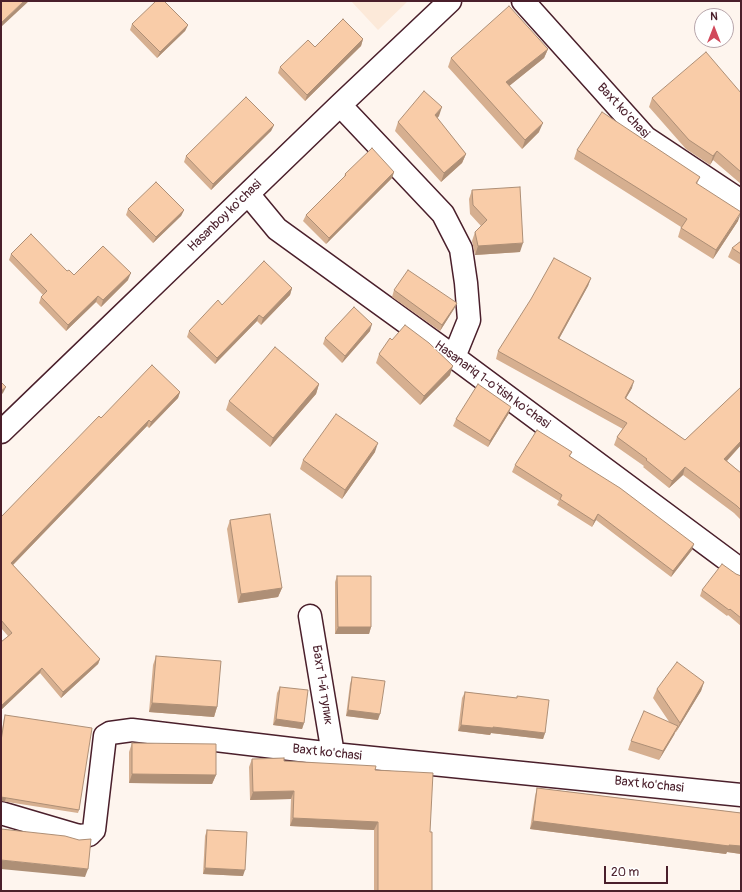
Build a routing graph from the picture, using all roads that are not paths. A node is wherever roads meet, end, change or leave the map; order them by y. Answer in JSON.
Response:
{"nodes":[{"id":1,"x":450,"y":1,"type":"edge"},
{"id":2,"x":523,"y":1,"type":"edge"},
{"id":3,"x":340,"y":105,"type":"junction"},
{"id":4,"x":248,"y":194,"type":"junction"},
{"id":5,"x":741,"y":201,"type":"edge"},
{"id":6,"x":454,"y":357,"type":"junction"},
{"id":7,"x":1,"y":432,"type":"edge"},
{"id":8,"x":741,"y":570,"type":"edge"},
{"id":9,"x":310,"y":616,"type":"dead end"},
{"id":10,"x":333,"y":754,"type":"junction"},
{"id":11,"x":741,"y":794,"type":"edge"},
{"id":12,"x":1,"y":813,"type":"edge"}],
"edges":[{"from":1,"to":3,"type":"street","name":"Hasanboy ko'chasi"},
{"from":2,"to":5,"type":"street","name":"Baxt ko'chasi"},
{"from":3,"to":4,"type":"street","name":"Hasanboy ko'chasi"},
{"from":3,"to":6,"type":"street"},
{"from":4,"to":6,"type":"street","name":"Hasanariq 1-o'tish ko'chasi"},
{"from":4,"to":7,"type":"street","name":"Hasanboy ko'chasi"},
{"from":6,"to":8,"type":"street","name":"Hasanariq 1-o'tish ko'chasi"},
{"from":9,"to":10,"type":"street","name":"Бахт 1-й тупик"},
{"from":10,"to":11,"type":"street","name":"Baxt ko'chasi"},
{"from":10,"to":12,"type":"street","name":"Baxt ko'chasi"}]}
